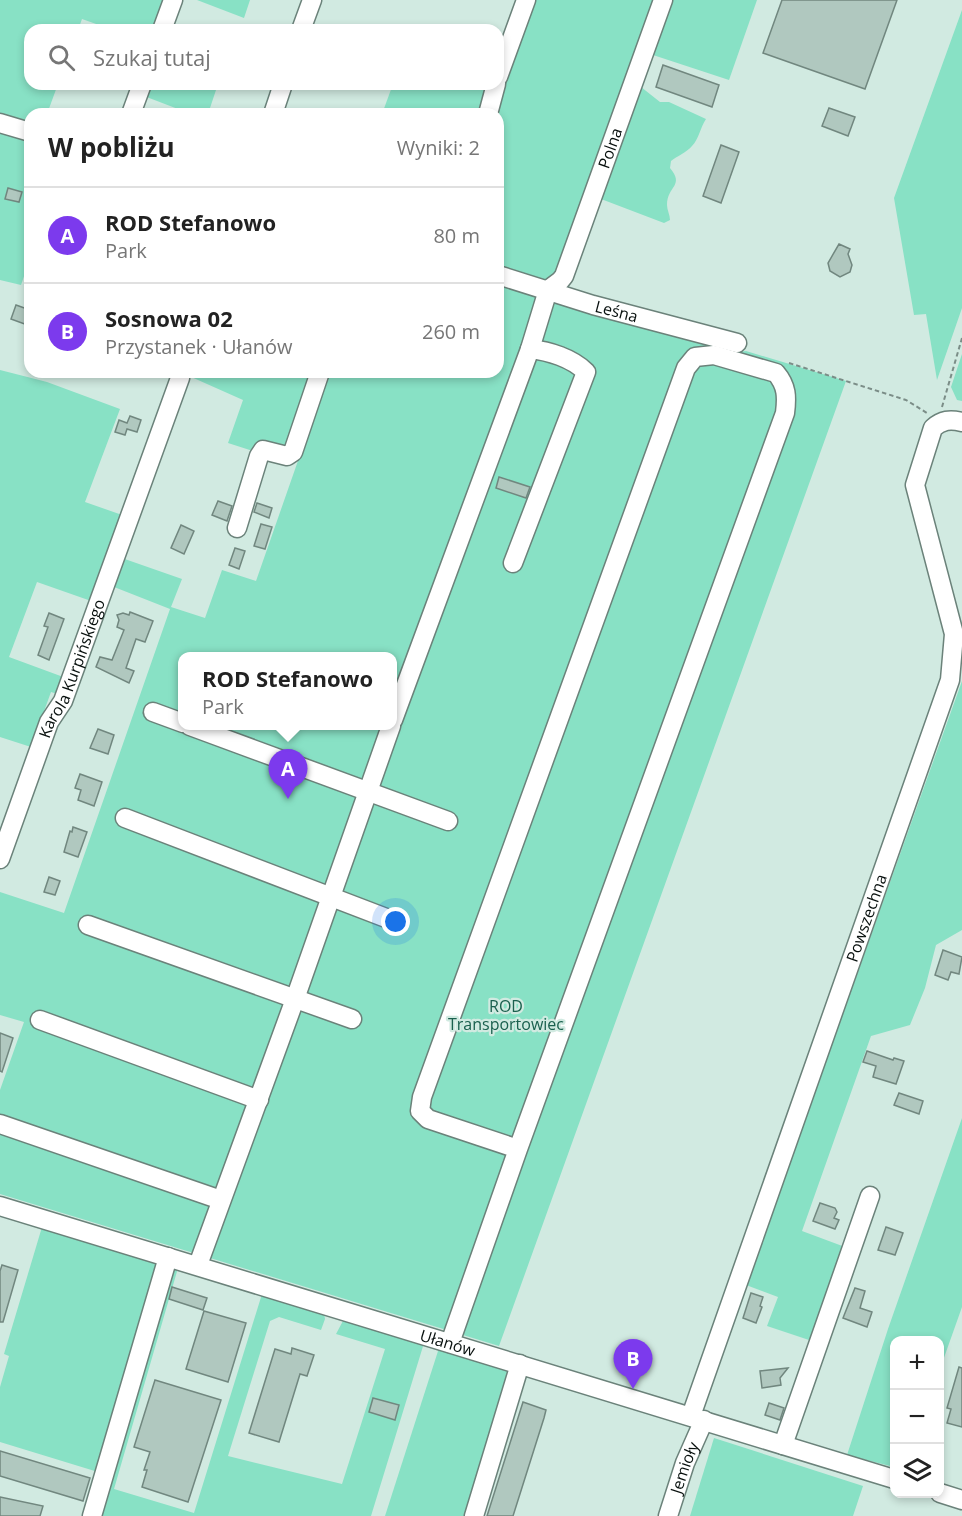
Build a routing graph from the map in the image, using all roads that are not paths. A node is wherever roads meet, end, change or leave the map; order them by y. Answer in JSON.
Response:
{"nodes":[{"id":1,"x":173,"y":0,"type":"edge"},
{"id":2,"x":312,"y":0,"type":"edge"},
{"id":3,"x":526,"y":0,"type":"edge"},
{"id":4,"x":663,"y":0,"type":"edge"},
{"id":5,"x":164,"y":24,"type":"edge"},
{"id":6,"x":303,"y":24,"type":"edge"},
{"id":7,"x":504,"y":60,"type":"edge"},
{"id":8,"x":140,"y":90,"type":"edge"},
{"id":9,"x":281,"y":90,"type":"edge"},
{"id":10,"x":494,"y":90,"type":"edge"},
{"id":11,"x":133,"y":108,"type":"edge"},
{"id":12,"x":275,"y":108,"type":"edge"},
{"id":13,"x":490,"y":108,"type":"edge"},
{"id":14,"x":0,"y":123,"type":"edge"},
{"id":15,"x":24,"y":130,"type":"edge"},
{"id":16,"x":504,"y":277,"type":"edge"},
{"id":17,"x":548,"y":290,"type":"junction"},
{"id":18,"x":737,"y":343,"type":"dead end"},
{"id":19,"x":530,"y":349,"type":"junction"},
{"id":20,"x":180,"y":378,"type":"dead end"},
{"id":21,"x":318,"y":378,"type":"edge"},
{"id":22,"x":949,"y":422,"type":"edge"},
{"id":23,"x":237,"y":528,"type":"dead end"},
{"id":24,"x":513,"y":563,"type":"dead end"},
{"id":25,"x":397,"y":709,"type":"edge"},
{"id":26,"x":153,"y":712,"type":"dead end"},
{"id":27,"x":178,"y":721,"type":"edge"},
{"id":28,"x":201,"y":730,"type":"edge"},
{"id":29,"x":390,"y":730,"type":"edge"},
{"id":30,"x":367,"y":791,"type":"junction"},
{"id":31,"x":125,"y":818,"type":"dead end"},
{"id":32,"x":448,"y":821,"type":"dead end"},
{"id":33,"x":0,"y":859,"type":"edge"},
{"id":34,"x":331,"y":897,"type":"junction"},
{"id":35,"x":394,"y":921,"type":"dead end"},
{"id":36,"x":88,"y":925,"type":"dead end"},
{"id":37,"x":295,"y":999,"type":"junction"},
{"id":38,"x":352,"y":1019,"type":"dead end"},
{"id":39,"x":40,"y":1020,"type":"dead end"},
{"id":40,"x":259,"y":1100,"type":"junction"},
{"id":41,"x":0,"y":1124,"type":"edge"},
{"id":42,"x":518,"y":1149,"type":"junction"},
{"id":43,"x":870,"y":1196,"type":"dead end"},
{"id":44,"x":221,"y":1200,"type":"junction"},
{"id":45,"x":0,"y":1206,"type":"edge"},
{"id":46,"x":168,"y":1257,"type":"junction"},
{"id":47,"x":198,"y":1265,"type":"junction"},
{"id":48,"x":450,"y":1343,"type":"junction"},
{"id":49,"x":520,"y":1364,"type":"junction"},
{"id":50,"x":697,"y":1418,"type":"junction"},
{"id":51,"x":783,"y":1445,"type":"junction"},
{"id":52,"x":890,"y":1478,"type":"edge"},
{"id":53,"x":944,"y":1495,"type":"edge"},
{"id":54,"x":962,"y":1500,"type":"edge"},
{"id":55,"x":92,"y":1516,"type":"edge"},
{"id":56,"x":474,"y":1516,"type":"edge"},
{"id":57,"x":668,"y":1516,"type":"edge"}],
"edges":[{"from":1,"to":5,"type":"street"},
{"from":2,"to":6,"type":"street"},
{"from":3,"to":7,"type":"street"},
{"from":4,"to":17,"type":"street","name":"Polna"},
{"from":8,"to":11,"type":"street"},
{"from":9,"to":12,"type":"street"},
{"from":10,"to":13,"type":"street"},
{"from":14,"to":15,"type":"street"},
{"from":16,"to":17,"type":"street","name":"Leśna"},
{"from":17,"to":18,"type":"street","name":"Leśna"},
{"from":17,"to":19,"type":"street"},
{"from":19,"to":24,"type":"street"},
{"from":19,"to":25,"type":"street"},
{"from":20,"to":33,"type":"street","name":"Karola Kurpińskiego"},
{"from":21,"to":23,"type":"street"},
{"from":22,"to":50,"type":"street","name":"Powszechna"},
{"from":26,"to":27,"type":"street"},
{"from":28,"to":30,"type":"street"},
{"from":29,"to":30,"type":"street"},
{"from":30,"to":32,"type":"street"},
{"from":30,"to":34,"type":"street"},
{"from":31,"to":34,"type":"street"},
{"from":34,"to":35,"type":"street"},
{"from":34,"to":37,"type":"street"},
{"from":36,"to":37,"type":"street"},
{"from":37,"to":38,"type":"street"},
{"from":37,"to":40,"type":"street"},
{"from":39,"to":40,"type":"street"},
{"from":40,"to":44,"type":"street"},
{"from":41,"to":44,"type":"street"},
{"from":42,"to":42,"type":"street"},
{"from":42,"to":48,"type":"street"},
{"from":43,"to":51,"type":"street"},
{"from":44,"to":47,"type":"street"},
{"from":45,"to":46,"type":"street","name":"Ułanów"},
{"from":46,"to":47,"type":"street","name":"Ułanów"},
{"from":46,"to":55,"type":"street"},
{"from":47,"to":48,"type":"street","name":"Ułanów"},
{"from":48,"to":49,"type":"street","name":"Ułanów"},
{"from":49,"to":50,"type":"street","name":"Ułanów"},
{"from":49,"to":56,"type":"street"},
{"from":50,"to":51,"type":"street","name":"Ułanów"},
{"from":50,"to":57,"type":"street","name":"Jemioły"},
{"from":51,"to":52,"type":"street","name":"Ułanów"},
{"from":53,"to":54,"type":"street"}]}
